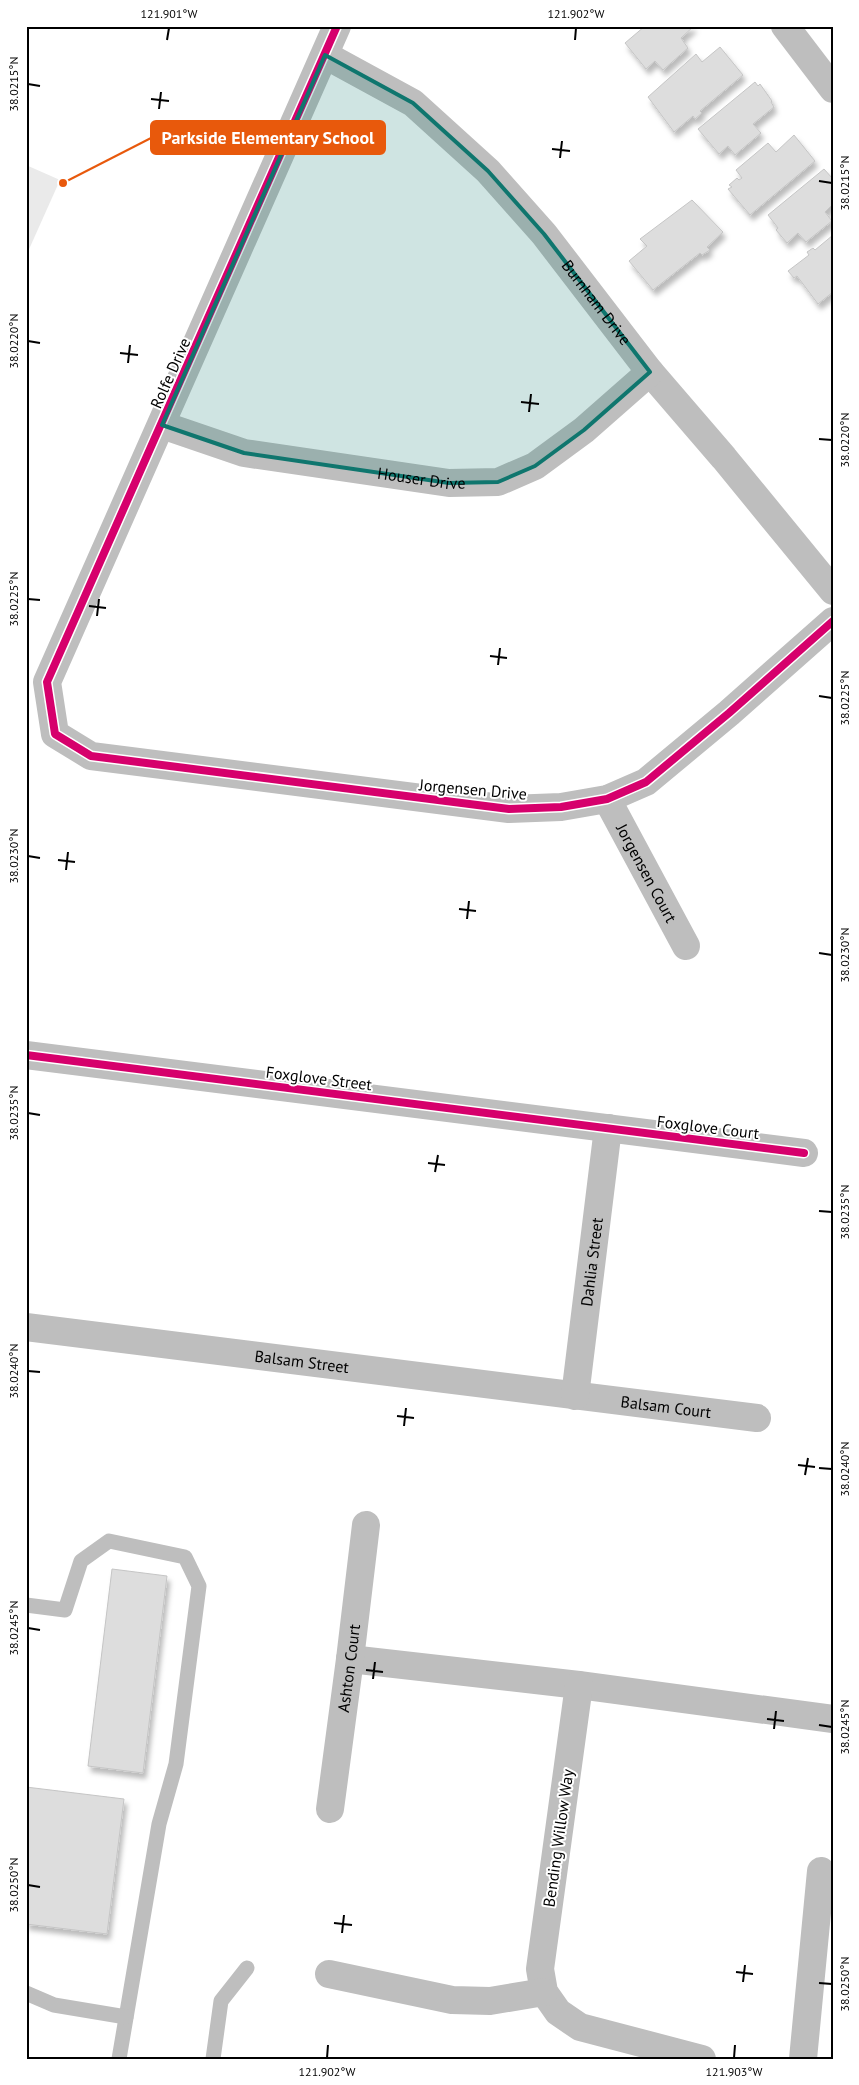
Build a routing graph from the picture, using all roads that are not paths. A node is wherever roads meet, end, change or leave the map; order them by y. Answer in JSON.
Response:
{"nodes":[{"id":1,"x":337,"y":26,"type":"edge"},
{"id":2,"x":785,"y":26,"type":"edge"},
{"id":3,"x":325,"y":55,"type":"junction"},
{"id":4,"x":833,"y":89,"type":"edge"},
{"id":5,"x":650,"y":372,"type":"junction"},
{"id":6,"x":162,"y":425,"type":"junction"},
{"id":7,"x":833,"y":591,"type":"edge"},
{"id":8,"x":833,"y":621,"type":"edge"},
{"id":9,"x":55,"y":734,"type":"joint"},
{"id":10,"x":607,"y":799,"type":"junction"},
{"id":11,"x":686,"y":946,"type":"dead end"},
{"id":12,"x":26,"y":1056,"type":"edge"},
{"id":13,"x":608,"y":1128,"type":"junction"},
{"id":14,"x":804,"y":1153,"type":"dead end"},
{"id":15,"x":26,"y":1326,"type":"edge"},
{"id":16,"x":575,"y":1396,"type":"junction"},
{"id":17,"x":757,"y":1418,"type":"dead end"},
{"id":18,"x":366,"y":1525,"type":"dead end"},
{"id":19,"x":26,"y":1605,"type":"edge"},
{"id":20,"x":350,"y":1659,"type":"junction"},
{"id":21,"x":579,"y":1684,"type":"junction"},
{"id":22,"x":833,"y":1718,"type":"edge"},
{"id":23,"x":330,"y":1809,"type":"dead end"},
{"id":24,"x":821,"y":1871,"type":"dead end"},
{"id":25,"x":247,"y":1968,"type":"dead end"},
{"id":26,"x":329,"y":1974,"type":"dead end"},
{"id":27,"x":544,"y":1992,"type":"junction"},
{"id":28,"x":26,"y":1993,"type":"edge"},
{"id":29,"x":126,"y":2017,"type":"junction"},
{"id":30,"x":119,"y":2059,"type":"edge"},
{"id":31,"x":212,"y":2059,"type":"edge"},
{"id":32,"x":702,"y":2059,"type":"edge"},
{"id":33,"x":803,"y":2059,"type":"edge"}],
"edges":[{"from":1,"to":3,"type":"street","name":"Rolfe Drive"},
{"from":2,"to":4,"type":"street"},
{"from":3,"to":5,"type":"street","name":"Burnham Drive"},
{"from":3,"to":6,"type":"street","name":"Rolfe Drive"},
{"from":5,"to":6,"type":"street","name":"Houser Drive"},
{"from":5,"to":7,"type":"street","name":"Burnham Drive"},
{"from":6,"to":9,"type":"street","name":"Rolfe Drive"},
{"from":8,"to":10,"type":"street","name":"Jorgensen Drive"},
{"from":9,"to":10,"type":"street","name":"Jorgensen Drive"},
{"from":10,"to":11,"type":"street","name":"Jorgensen Court"},
{"from":12,"to":13,"type":"street","name":"Foxglove Street"},
{"from":13,"to":14,"type":"street","name":"Foxglove Court"},
{"from":13,"to":16,"type":"street","name":"Dahlia Street"},
{"from":15,"to":16,"type":"street","name":"Balsam Street"},
{"from":16,"to":17,"type":"street","name":"Balsam Court"},
{"from":18,"to":20,"type":"street","name":"Ashton Court"},
{"from":19,"to":29,"type":"lane"},
{"from":20,"to":21,"type":"street"},
{"from":20,"to":23,"type":"street","name":"Ashton Court"},
{"from":21,"to":22,"type":"street"},
{"from":21,"to":27,"type":"street","name":"Bending Willow Way"},
{"from":24,"to":33,"type":"street"},
{"from":25,"to":31,"type":"lane"},
{"from":26,"to":27,"type":"street"},
{"from":27,"to":32,"type":"street","name":"Bending Willow Way"},
{"from":28,"to":29,"type":"lane"},
{"from":29,"to":30,"type":"lane"}]}
